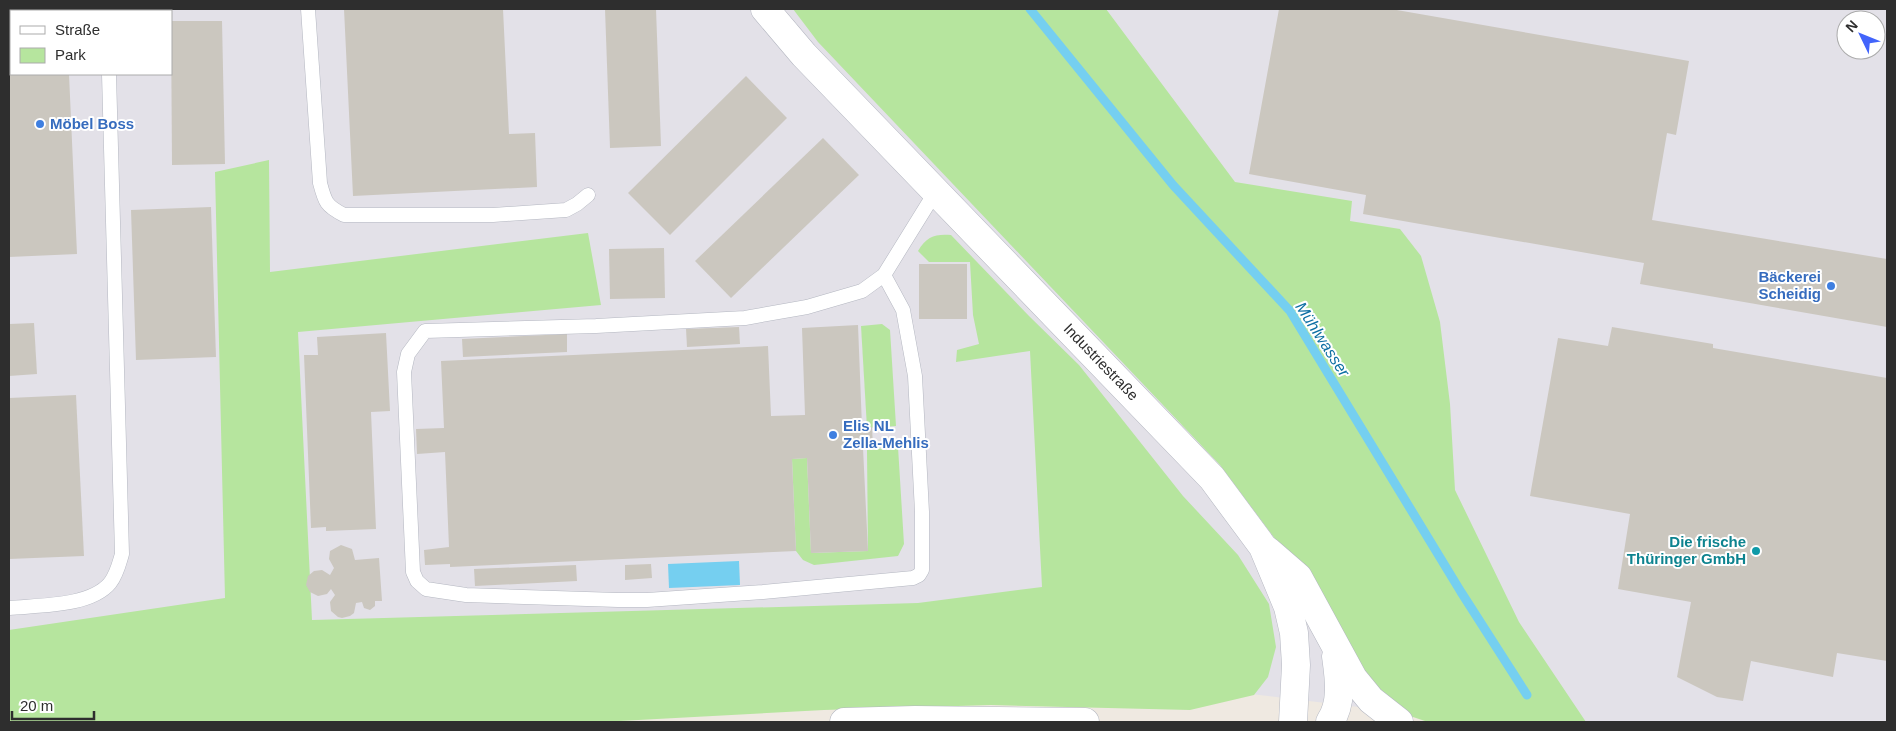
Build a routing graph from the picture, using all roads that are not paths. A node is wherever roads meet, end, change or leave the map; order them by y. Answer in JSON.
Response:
{"nodes":[{"id":1,"x":308,"y":9,"type":"edge"},
{"id":2,"x":752,"y":9,"type":"edge"},
{"id":3,"x":765,"y":9,"type":"edge"},
{"id":4,"x":772,"y":9,"type":"edge"},
{"id":5,"x":804,"y":55,"type":"junction"},
{"id":6,"x":109,"y":75,"type":"edge"},
{"id":7,"x":936,"y":191,"type":"junction"},
{"id":8,"x":588,"y":195,"type":"dead end"},
{"id":9,"x":884,"y":275,"type":"junction"},
{"id":10,"x":1264,"y":546,"type":"junction"},
{"id":11,"x":9,"y":608,"type":"edge"},
{"id":12,"x":1335,"y":648,"type":"junction"},
{"id":13,"x":844,"y":722,"type":"edge"},
{"id":14,"x":1085,"y":722,"type":"edge"},
{"id":15,"x":1293,"y":722,"type":"edge"},
{"id":16,"x":1330,"y":722,"type":"edge"},
{"id":17,"x":1399,"y":722,"type":"edge"}],
"edges":[{"from":1,"to":8,"type":"lane"},
{"from":2,"to":5,"type":"street","name":"Industriestraße"},
{"from":3,"to":5,"type":"street","name":"Industriestraße"},
{"from":4,"to":5,"type":"street","name":"Industriestraße"},
{"from":5,"to":7,"type":"street","name":"Industriestraße"},
{"from":6,"to":11,"type":"lane"},
{"from":7,"to":9,"type":"lane"},
{"from":7,"to":10,"type":"street","name":"Industriestraße"},
{"from":9,"to":9,"type":"lane"},
{"from":10,"to":12,"type":"street"},
{"from":10,"to":15,"type":"street","name":"Industriestraße"},
{"from":12,"to":16,"type":"street"},
{"from":12,"to":17,"type":"street"},
{"from":13,"to":14,"type":"street"}]}
